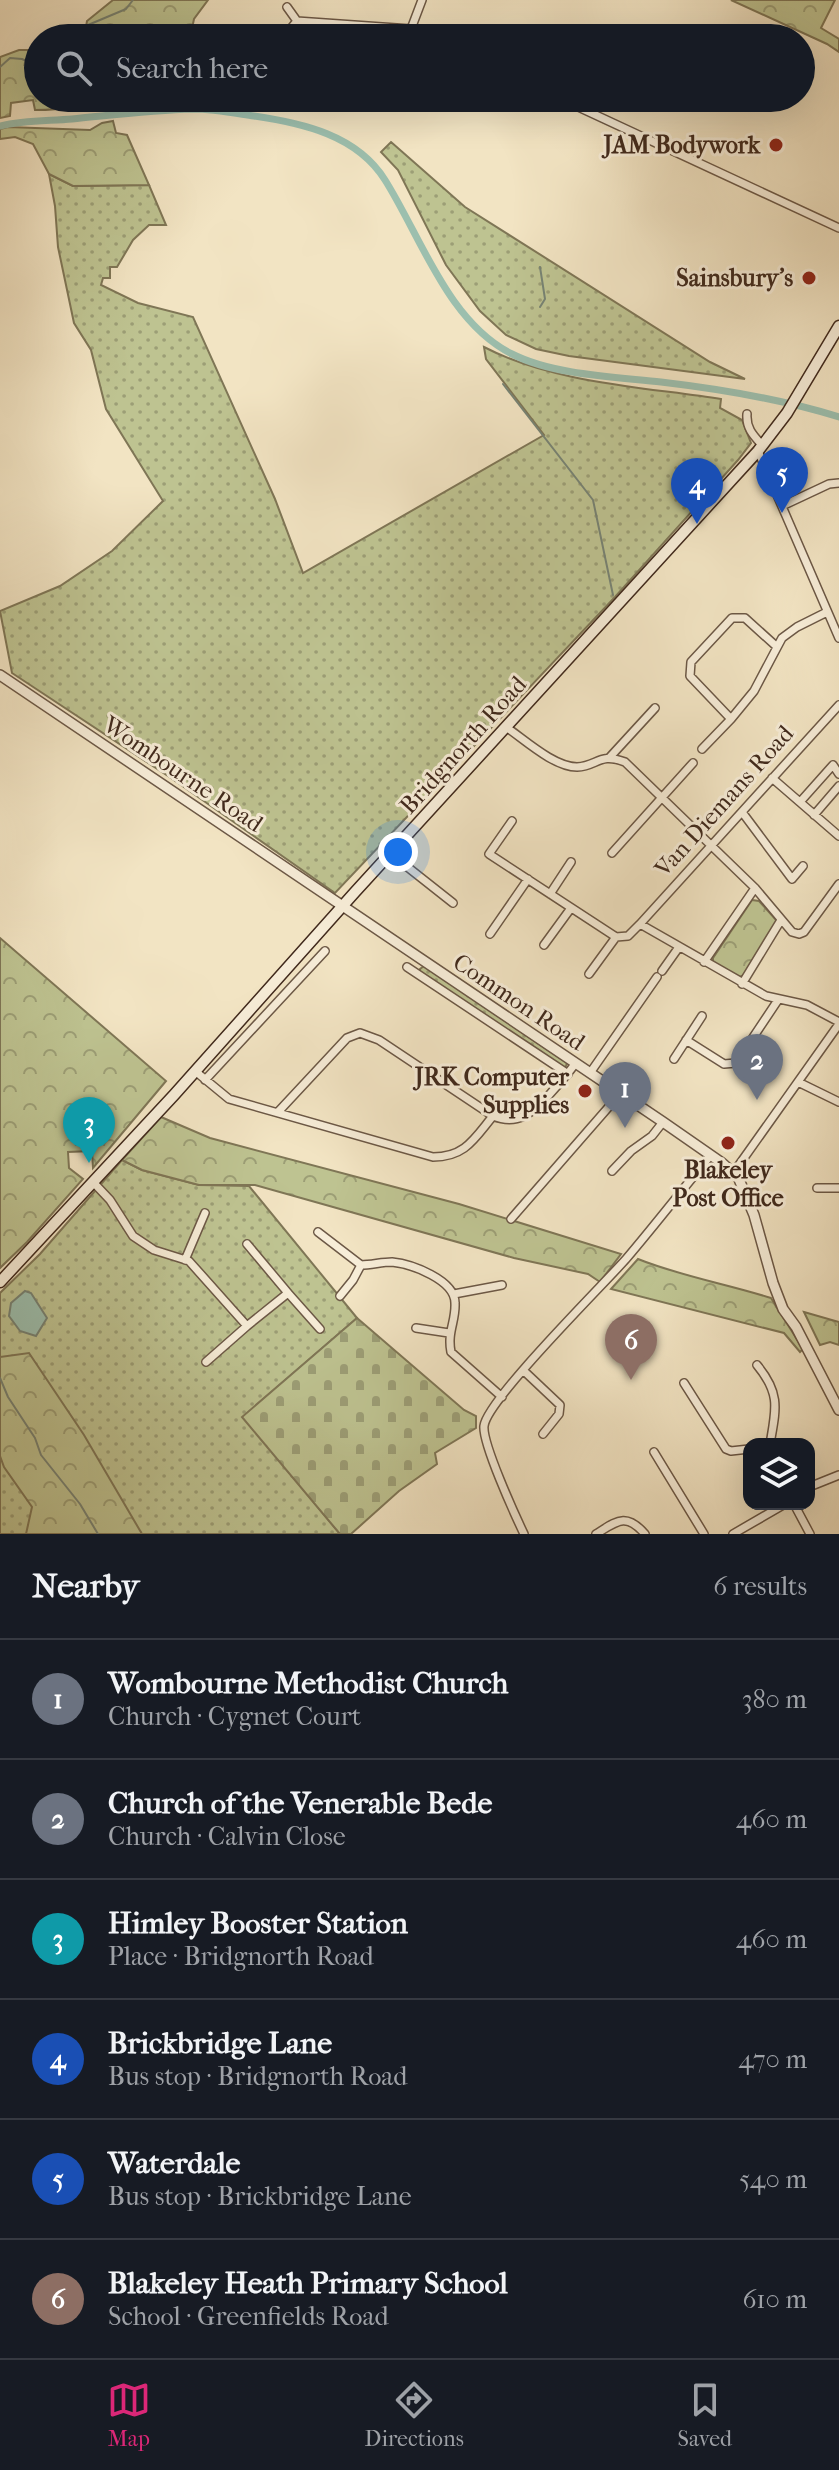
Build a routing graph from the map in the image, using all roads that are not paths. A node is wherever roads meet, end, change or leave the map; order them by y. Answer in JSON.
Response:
{"nodes":[{"id":1,"x":422,"y":0,"type":"edge"},
{"id":2,"x":287,"y":7,"type":"dead end"},
{"id":3,"x":297,"y":21,"type":"junction"},
{"id":4,"x":295,"y":24,"type":"edge"},
{"id":5,"x":340,"y":24,"type":"edge"},
{"id":6,"x":413,"y":24,"type":"edge"},
{"id":7,"x":589,"y":112,"type":"edge"},
{"id":8,"x":839,"y":228,"type":"edge"},
{"id":9,"x":839,"y":326,"type":"edge"},
{"id":10,"x":747,"y":414,"type":"dead end"},
{"id":11,"x":760,"y":448,"type":"junction"},
{"id":12,"x":839,"y":483,"type":"edge"},
{"id":13,"x":782,"y":506,"type":"junction"},
{"id":14,"x":827,"y":612,"type":"junction"},
{"id":15,"x":839,"y":638,"type":"edge"},
{"id":16,"x":776,"y":646,"type":"junction"},
{"id":17,"x":0,"y":675,"type":"edge"},
{"id":18,"x":839,"y":705,"type":"edge"},
{"id":19,"x":655,"y":708,"type":"dead end"},
{"id":20,"x":731,"y":719,"type":"junction"},
{"id":21,"x":506,"y":727,"type":"junction"},
{"id":22,"x":702,"y":749,"type":"dead end"},
{"id":23,"x":610,"y":757,"type":"junction"},
{"id":24,"x":693,"y":763,"type":"dead end"},
{"id":25,"x":839,"y":774,"type":"edge"},
{"id":26,"x":772,"y":778,"type":"junction"},
{"id":27,"x":839,"y":786,"type":"edge"},
{"id":28,"x":662,"y":797,"type":"junction"},
{"id":29,"x":800,"y":802,"type":"junction"},
{"id":30,"x":742,"y":812,"type":"junction"},
{"id":31,"x":814,"y":815,"type":"junction"},
{"id":32,"x":517,"y":832,"type":"dead end"},
{"id":33,"x":839,"y":836,"type":"edge"},
{"id":34,"x":712,"y":845,"type":"junction"},
{"id":35,"x":612,"y":853,"type":"dead end"},
{"id":36,"x":391,"y":854,"type":"junction"},
{"id":37,"x":567,"y":863,"type":"dead end"},
{"id":38,"x":803,"y":866,"type":"dead end"},
{"id":39,"x":528,"y":879,"type":"junction"},
{"id":40,"x":839,"y":884,"type":"edge"},
{"id":41,"x":450,"y":887,"type":"dead end"},
{"id":42,"x":755,"y":888,"type":"junction"},
{"id":43,"x":550,"y":894,"type":"junction"},
{"id":44,"x":444,"y":896,"type":"junction"},
{"id":45,"x":453,"y":903,"type":"dead end"},
{"id":46,"x":343,"y":906,"type":"junction"},
{"id":47,"x":571,"y":908,"type":"junction"},
{"id":48,"x":781,"y":920,"type":"junction"},
{"id":49,"x":640,"y":924,"type":"junction"},
{"id":50,"x":483,"y":925,"type":"dead end"},
{"id":51,"x":616,"y":937,"type":"junction"},
{"id":52,"x":544,"y":940,"type":"dead end"},
{"id":53,"x":679,"y":947,"type":"junction"},
{"id":54,"x":325,"y":951,"type":"dead end"},
{"id":55,"x":421,"y":960,"type":"junction"},
{"id":56,"x":704,"y":962,"type":"junction"},
{"id":57,"x":281,"y":974,"type":"junction"},
{"id":58,"x":589,"y":974,"type":"dead end"},
{"id":59,"x":742,"y":984,"type":"junction"},
{"id":60,"x":292,"y":985,"type":"junction"},
{"id":61,"x":778,"y":1000,"type":"junction"},
{"id":62,"x":702,"y":1016,"type":"dead end"},
{"id":63,"x":839,"y":1023,"type":"edge"},
{"id":64,"x":686,"y":1040,"type":"junction"},
{"id":65,"x":674,"y":1059,"type":"dead end"},
{"id":66,"x":575,"y":1064,"type":"junction"},
{"id":67,"x":195,"y":1071,"type":"junction"},
{"id":68,"x":590,"y":1073,"type":"junction"},
{"id":69,"x":568,"y":1074,"type":"junction"},
{"id":70,"x":205,"y":1080,"type":"junction"},
{"id":71,"x":798,"y":1082,"type":"junction"},
{"id":72,"x":620,"y":1094,"type":"junction"},
{"id":73,"x":839,"y":1102,"type":"edge"},
{"id":74,"x":278,"y":1112,"type":"junction"},
{"id":75,"x":493,"y":1116,"type":"junction"},
{"id":76,"x":663,"y":1122,"type":"junction"},
{"id":77,"x":711,"y":1155,"type":"junction"},
{"id":78,"x":610,"y":1159,"type":"dead end"},
{"id":79,"x":734,"y":1172,"type":"junction"},
{"id":80,"x":93,"y":1182,"type":"junction"},
{"id":81,"x":817,"y":1188,"type":"dead end"},
{"id":82,"x":839,"y":1188,"type":"edge"},
{"id":83,"x":205,"y":1213,"type":"dead end"},
{"id":84,"x":516,"y":1217,"type":"dead end"},
{"id":85,"x":323,"y":1233,"type":"dead end"},
{"id":86,"x":247,"y":1244,"type":"dead end"},
{"id":87,"x":185,"y":1260,"type":"junction"},
{"id":88,"x":361,"y":1265,"type":"junction"},
{"id":89,"x":0,"y":1282,"type":"edge"},
{"id":90,"x":502,"y":1285,"type":"dead end"},
{"id":91,"x":288,"y":1293,"type":"junction"},
{"id":92,"x":454,"y":1294,"type":"junction"},
{"id":93,"x":340,"y":1296,"type":"dead end"},
{"id":94,"x":247,"y":1326,"type":"junction"},
{"id":95,"x":320,"y":1329,"type":"dead end"},
{"id":96,"x":449,"y":1333,"type":"junction"},
{"id":97,"x":420,"y":1338,"type":"dead end"},
{"id":98,"x":206,"y":1362,"type":"dead end"},
{"id":99,"x":756,"y":1363,"type":"dead end"},
{"id":100,"x":524,"y":1371,"type":"junction"},
{"id":101,"x":684,"y":1383,"type":"dead end"},
{"id":102,"x":502,"y":1397,"type":"junction"},
{"id":103,"x":839,"y":1410,"type":"edge"},
{"id":104,"x":543,"y":1434,"type":"dead end"},
{"id":105,"x":771,"y":1438,"type":"edge"},
{"id":106,"x":743,"y":1450,"type":"edge"},
{"id":107,"x":654,"y":1452,"type":"dead end"},
{"id":108,"x":839,"y":1475,"type":"edge"},
{"id":109,"x":815,"y":1485,"type":"edge"},
{"id":110,"x":775,"y":1510,"type":"edge"},
{"id":111,"x":797,"y":1510,"type":"edge"},
{"id":112,"x":524,"y":1534,"type":"edge"},
{"id":113,"x":596,"y":1534,"type":"edge"},
{"id":114,"x":645,"y":1534,"type":"edge"},
{"id":115,"x":704,"y":1534,"type":"edge"},
{"id":116,"x":733,"y":1534,"type":"edge"},
{"id":117,"x":810,"y":1534,"type":"edge"}],
"edges":[{"from":1,"to":6,"type":"street"},
{"from":2,"to":3,"type":"street"},
{"from":3,"to":4,"type":"street"},
{"from":3,"to":5,"type":"street"},
{"from":7,"to":8,"type":"street"},
{"from":9,"to":11,"type":"main road","name":"Bridgnorth Road"},
{"from":10,"to":11,"type":"street"},
{"from":11,"to":13,"type":"street"},
{"from":11,"to":21,"type":"main road","name":"Bridgnorth Road"},
{"from":12,"to":13,"type":"street"},
{"from":13,"to":14,"type":"street"},
{"from":14,"to":15,"type":"street"},
{"from":14,"to":16,"type":"street"},
{"from":16,"to":20,"type":"street"},
{"from":16,"to":20,"type":"street"},
{"from":17,"to":46,"type":"street","name":"Wombourne Road"},
{"from":18,"to":26,"type":"street","name":"Van Diemans Road"},
{"from":19,"to":23,"type":"street"},
{"from":20,"to":22,"type":"street"},
{"from":21,"to":23,"type":"street"},
{"from":21,"to":36,"type":"main road","name":"Bridgnorth Road"},
{"from":23,"to":28,"type":"street"},
{"from":24,"to":28,"type":"street"},
{"from":25,"to":29,"type":"street"},
{"from":26,"to":29,"type":"street"},
{"from":26,"to":30,"type":"street","name":"Van Diemans Road"},
{"from":27,"to":31,"type":"street"},
{"from":28,"to":34,"type":"street"},
{"from":28,"to":35,"type":"street"},
{"from":29,"to":31,"type":"street"},
{"from":30,"to":34,"type":"street","name":"Van Diemans Road"},
{"from":30,"to":38,"type":"street"},
{"from":31,"to":33,"type":"street"},
{"from":32,"to":39,"type":"street"},
{"from":34,"to":42,"type":"street"},
{"from":34,"to":49,"type":"street","name":"Van Diemans Road"},
{"from":36,"to":44,"type":"street"},
{"from":36,"to":46,"type":"main road","name":"Bridgnorth Road"},
{"from":37,"to":43,"type":"street"},
{"from":39,"to":43,"type":"street"},
{"from":39,"to":50,"type":"street"},
{"from":40,"to":48,"type":"street"},
{"from":41,"to":44,"type":"street"},
{"from":42,"to":48,"type":"street"},
{"from":42,"to":56,"type":"street"},
{"from":43,"to":47,"type":"street"},
{"from":44,"to":45,"type":"street"},
{"from":46,"to":55,"type":"street","name":"Common Road"},
{"from":46,"to":57,"type":"main road","name":"Bridgnorth Road"},
{"from":47,"to":51,"type":"street"},
{"from":47,"to":52,"type":"street"},
{"from":48,"to":59,"type":"street"},
{"from":49,"to":51,"type":"street","name":"Van Diemans Road"},
{"from":49,"to":53,"type":"street"},
{"from":51,"to":58,"type":"street"},
{"from":53,"to":56,"type":"street"},
{"from":53,"to":68,"type":"street"},
{"from":54,"to":60,"type":"street"},
{"from":55,"to":66,"type":"street","name":"Common Road"},
{"from":55,"to":69,"type":"street","name":"Common Road"},
{"from":56,"to":59,"type":"street"},
{"from":57,"to":60,"type":"street"},
{"from":57,"to":67,"type":"main road","name":"Bridgnorth Road"},
{"from":59,"to":61,"type":"street"},
{"from":60,"to":70,"type":"street"},
{"from":61,"to":63,"type":"street"},
{"from":61,"to":64,"type":"street"},
{"from":62,"to":64,"type":"street"},
{"from":63,"to":71,"type":"street"},
{"from":64,"to":65,"type":"street"},
{"from":66,"to":68,"type":"street","name":"Common Road"},
{"from":66,"to":69,"type":"street"},
{"from":67,"to":70,"type":"street"},
{"from":67,"to":80,"type":"main road","name":"Bridgnorth Road"},
{"from":68,"to":72,"type":"street","name":"Common Road"},
{"from":69,"to":75,"type":"street"},
{"from":70,"to":74,"type":"street"},
{"from":71,"to":73,"type":"street"},
{"from":71,"to":79,"type":"street"},
{"from":72,"to":76,"type":"street","name":"Common Road"},
{"from":72,"to":84,"type":"street"},
{"from":74,"to":75,"type":"street"},
{"from":74,"to":75,"type":"street"},
{"from":76,"to":77,"type":"street","name":"Common Road"},
{"from":76,"to":78,"type":"street"},
{"from":77,"to":79,"type":"street","name":"Common Road"},
{"from":77,"to":100,"type":"street"},
{"from":79,"to":103,"type":"street","name":"Common Road"},
{"from":80,"to":87,"type":"street"},
{"from":80,"to":89,"type":"main road","name":"Bridgnorth Road"},
{"from":81,"to":82,"type":"street"},
{"from":83,"to":87,"type":"street"},
{"from":85,"to":88,"type":"street"},
{"from":86,"to":91,"type":"street"},
{"from":87,"to":94,"type":"street"},
{"from":88,"to":92,"type":"street"},
{"from":88,"to":93,"type":"street"},
{"from":90,"to":92,"type":"street"},
{"from":91,"to":94,"type":"street"},
{"from":91,"to":95,"type":"street"},
{"from":92,"to":96,"type":"street"},
{"from":94,"to":98,"type":"street"},
{"from":96,"to":97,"type":"street"},
{"from":96,"to":102,"type":"street"},
{"from":99,"to":105,"type":"street"},
{"from":100,"to":102,"type":"street"},
{"from":100,"to":104,"type":"street"},
{"from":101,"to":106,"type":"street"},
{"from":102,"to":112,"type":"street"},
{"from":107,"to":115,"type":"street"},
{"from":108,"to":109,"type":"street"},
{"from":110,"to":116,"type":"street"},
{"from":111,"to":117,"type":"street"},
{"from":113,"to":114,"type":"street"}]}
